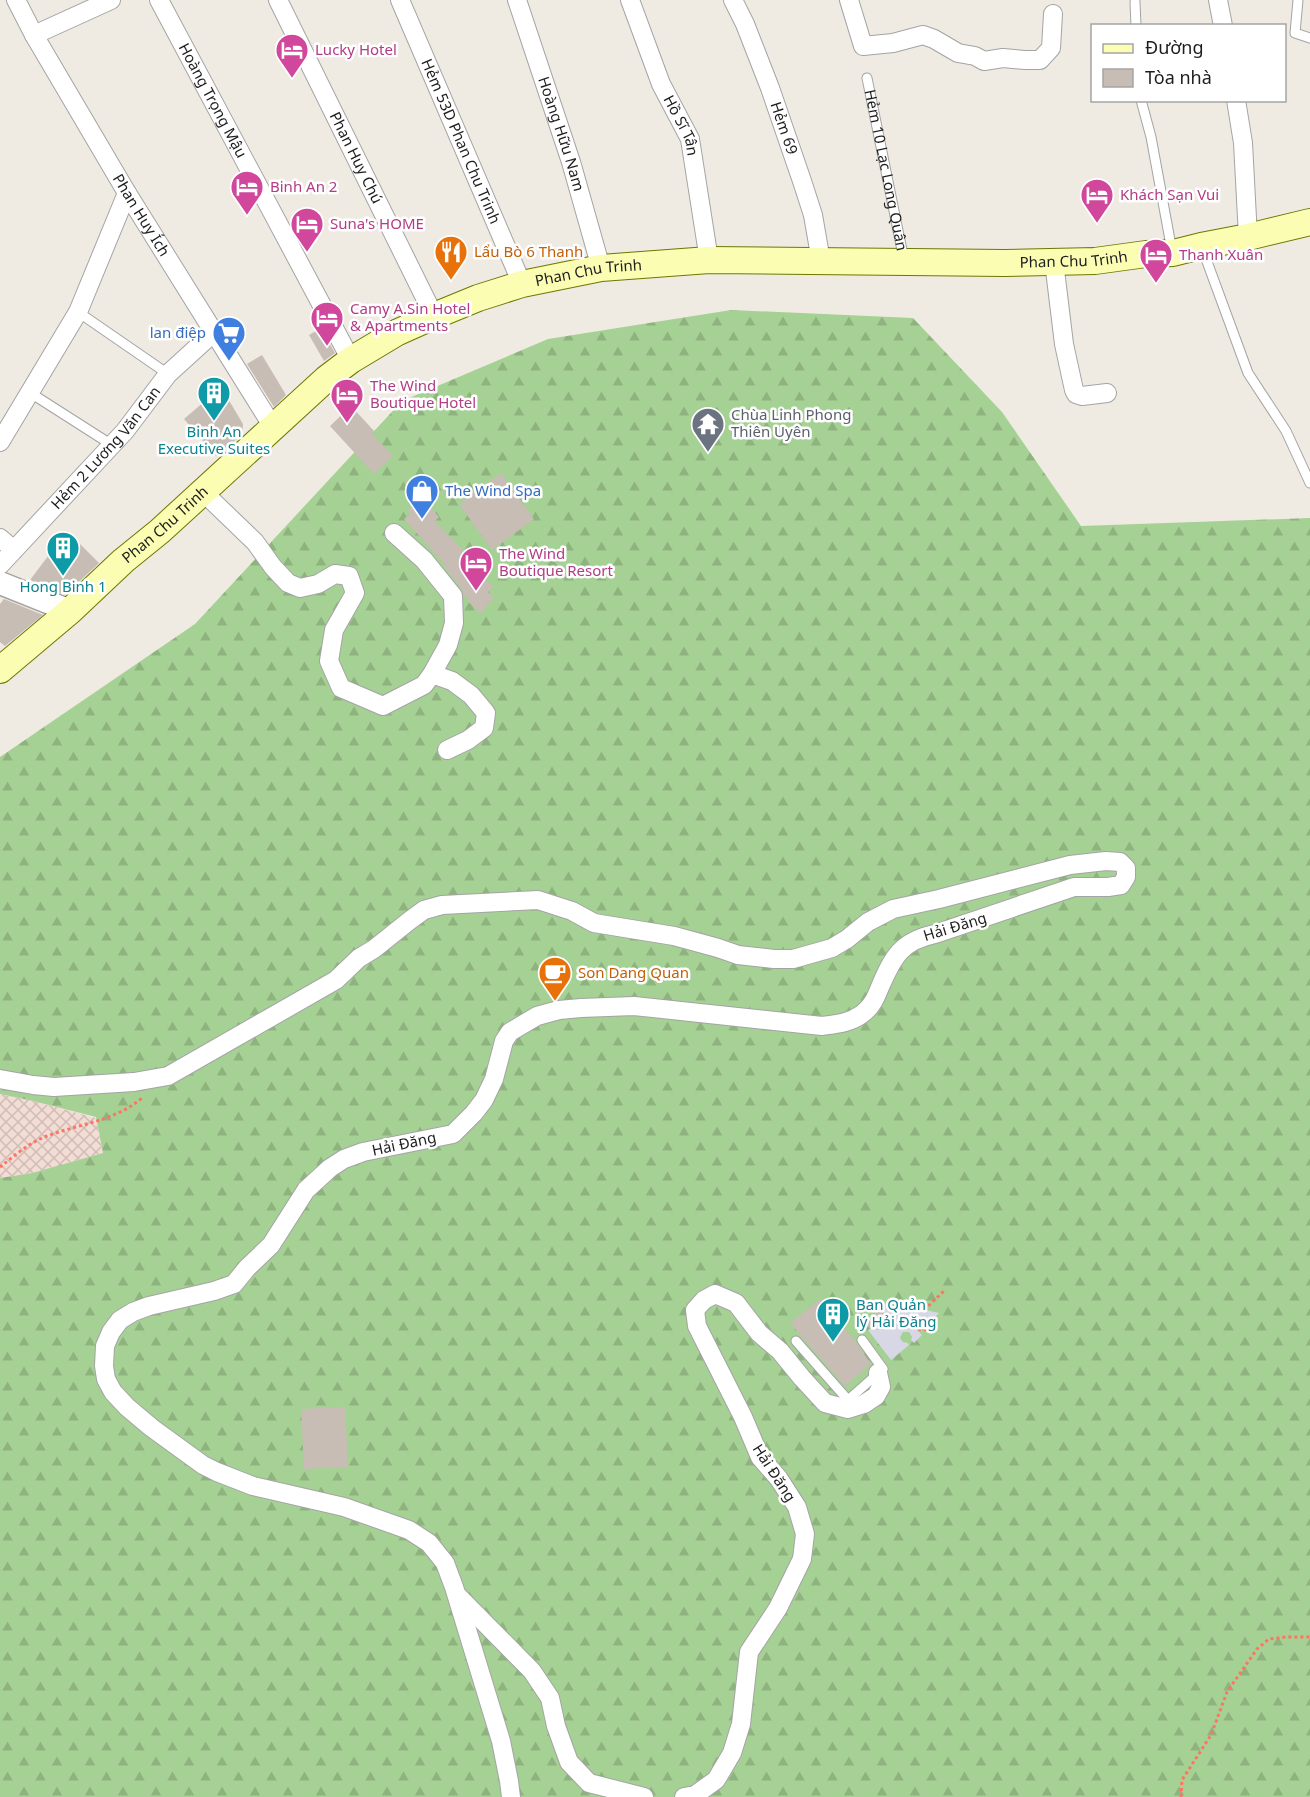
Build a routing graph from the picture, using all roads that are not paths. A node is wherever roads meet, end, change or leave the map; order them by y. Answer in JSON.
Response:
{"nodes":[{"id":1,"x":16,"y":0,"type":"edge"},
{"id":2,"x":111,"y":0,"type":"edge"},
{"id":3,"x":159,"y":0,"type":"edge"},
{"id":4,"x":278,"y":0,"type":"edge"},
{"id":5,"x":400,"y":0,"type":"edge"},
{"id":6,"x":517,"y":0,"type":"edge"},
{"id":7,"x":630,"y":0,"type":"edge"},
{"id":8,"x":733,"y":0,"type":"edge"},
{"id":9,"x":849,"y":0,"type":"edge"},
{"id":10,"x":1218,"y":0,"type":"edge"},
{"id":11,"x":1298,"y":0,"type":"edge"},
{"id":12,"x":1135,"y":2,"type":"dead end"},
{"id":13,"x":1053,"y":14,"type":"dead end"},
{"id":14,"x":1136,"y":24,"type":"edge"},
{"id":15,"x":1222,"y":24,"type":"edge"},
{"id":16,"x":34,"y":35,"type":"junction"},
{"id":17,"x":1310,"y":38,"type":"edge"},
{"id":18,"x":867,"y":78,"type":"dead end"},
{"id":19,"x":1142,"y":102,"type":"edge"},
{"id":20,"x":1236,"y":102,"type":"edge"},
{"id":21,"x":127,"y":193,"type":"junction"},
{"id":22,"x":1310,"y":222,"type":"edge"},
{"id":23,"x":1248,"y":237,"type":"junction"},
{"id":24,"x":1201,"y":246,"type":"junction"},
{"id":25,"x":1173,"y":253,"type":"junction"},
{"id":26,"x":708,"y":260,"type":"junction"},
{"id":27,"x":821,"y":261,"type":"junction"},
{"id":28,"x":904,"y":262,"type":"junction"},
{"id":29,"x":1054,"y":262,"type":"junction"},
{"id":30,"x":601,"y":268,"type":"junction"},
{"id":31,"x":522,"y":284,"type":"junction"},
{"id":32,"x":78,"y":312,"type":"junction"},
{"id":33,"x":434,"y":316,"type":"junction"},
{"id":34,"x":213,"y":333,"type":"junction"},
{"id":35,"x":351,"y":360,"type":"junction"},
{"id":36,"x":168,"y":374,"type":"junction"},
{"id":37,"x":29,"y":392,"type":"junction"},
{"id":38,"x":1107,"y":393,"type":"dead end"},
{"id":39,"x":273,"y":427,"type":"junction"},
{"id":40,"x":0,"y":442,"type":"edge"},
{"id":41,"x":112,"y":445,"type":"junction"},
{"id":42,"x":1310,"y":483,"type":"edge"},
{"id":43,"x":202,"y":491,"type":"junction"},
{"id":44,"x":394,"y":533,"type":"dead end"},
{"id":45,"x":0,"y":538,"type":"edge"},
{"id":46,"x":14,"y":550,"type":"junction"},
{"id":47,"x":0,"y":565,"type":"edge"},
{"id":48,"x":0,"y":583,"type":"edge"},
{"id":49,"x":70,"y":611,"type":"junction"},
{"id":50,"x":0,"y":670,"type":"edge"},
{"id":51,"x":432,"y":674,"type":"junction"},
{"id":52,"x":447,"y":750,"type":"dead end"},
{"id":53,"x":0,"y":1079,"type":"edge"},
{"id":54,"x":862,"y":1340,"type":"dead end"},
{"id":55,"x":796,"y":1341,"type":"dead end"},
{"id":56,"x":878,"y":1373,"type":"junction"},
{"id":57,"x":456,"y":1594,"type":"junction"},
{"id":58,"x":511,"y":1797,"type":"edge"},
{"id":59,"x":644,"y":1797,"type":"edge"},
{"id":60,"x":684,"y":1797,"type":"edge"}],
"edges":[{"from":1,"to":16,"type":"street","name":"Phan Huy Ích"},
{"from":2,"to":16,"type":"street"},
{"from":3,"to":35,"type":"street","name":"Hoàng Trọng Mậu"},
{"from":4,"to":33,"type":"street","name":"Phan Huy Chú"},
{"from":5,"to":31,"type":"street","name":"Hẻm 53D Phan Chu Trinh"},
{"from":6,"to":30,"type":"street","name":"Hoàng Hữu Nam"},
{"from":7,"to":26,"type":"street","name":"Hồ Sĩ Tân"},
{"from":8,"to":27,"type":"street","name":"Hẻm 69"},
{"from":9,"to":13,"type":"street"},
{"from":10,"to":15,"type":"street"},
{"from":11,"to":17,"type":"lane"},
{"from":12,"to":14,"type":"lane"},
{"from":16,"to":21,"type":"street","name":"Phan Huy Ích"},
{"from":18,"to":28,"type":"lane","name":"Hẻm 10 Lạc Long Quân"},
{"from":19,"to":25,"type":"lane"},
{"from":20,"to":23,"type":"street"},
{"from":21,"to":32,"type":"street"},
{"from":21,"to":34,"type":"street","name":"Phan Huy Ích"},
{"from":22,"to":23,"type":"main road","name":"Phan Chu Trinh"},
{"from":23,"to":24,"type":"main road","name":"Phan Chu Trinh"},
{"from":24,"to":25,"type":"main road","name":"Phan Chu Trinh"},
{"from":24,"to":42,"type":"lane"},
{"from":25,"to":29,"type":"main road","name":"Phan Chu Trinh"},
{"from":26,"to":27,"type":"main road","name":"Phan Chu Trinh"},
{"from":26,"to":30,"type":"main road","name":"Phan Chu Trinh"},
{"from":27,"to":28,"type":"main road","name":"Phan Chu Trinh"},
{"from":28,"to":29,"type":"main road","name":"Phan Chu Trinh"},
{"from":29,"to":38,"type":"street"},
{"from":30,"to":31,"type":"main road","name":"Phan Chu Trinh"},
{"from":31,"to":33,"type":"main road","name":"Phan Chu Trinh"},
{"from":32,"to":36,"type":"lane"},
{"from":32,"to":37,"type":"street"},
{"from":33,"to":35,"type":"main road","name":"Phan Chu Trinh"},
{"from":34,"to":36,"type":"street","name":"Hẻm 2 Lương Văn Can"},
{"from":34,"to":39,"type":"street","name":"Phan Huy Ích"},
{"from":35,"to":39,"type":"main road","name":"Phan Chu Trinh"},
{"from":36,"to":41,"type":"street","name":"Hẻm 2 Lương Văn Can"},
{"from":37,"to":40,"type":"street"},
{"from":37,"to":41,"type":"lane"},
{"from":39,"to":43,"type":"main road","name":"Phan Chu Trinh"},
{"from":41,"to":46,"type":"street","name":"Hẻm 2 Lương Văn Can"},
{"from":43,"to":49,"type":"main road","name":"Phan Chu Trinh"},
{"from":43,"to":51,"type":"street"},
{"from":44,"to":51,"type":"street"},
{"from":45,"to":46,"type":"street"},
{"from":46,"to":47,"type":"street","name":"Hẻm 2 Lương Văn Can"},
{"from":48,"to":49,"type":"street"},
{"from":49,"to":50,"type":"main road","name":"Phan Chu Trinh"},
{"from":51,"to":52,"type":"street"},
{"from":53,"to":57,"type":"street","name":"Hải Đăng"},
{"from":54,"to":56,"type":"lane"},
{"from":55,"to":56,"type":"lane"},
{"from":56,"to":60,"type":"street","name":"Hải Đăng"},
{"from":57,"to":58,"type":"street","name":"Hải Đăng"},
{"from":57,"to":59,"type":"street","name":"Hải Đăng"}]}
